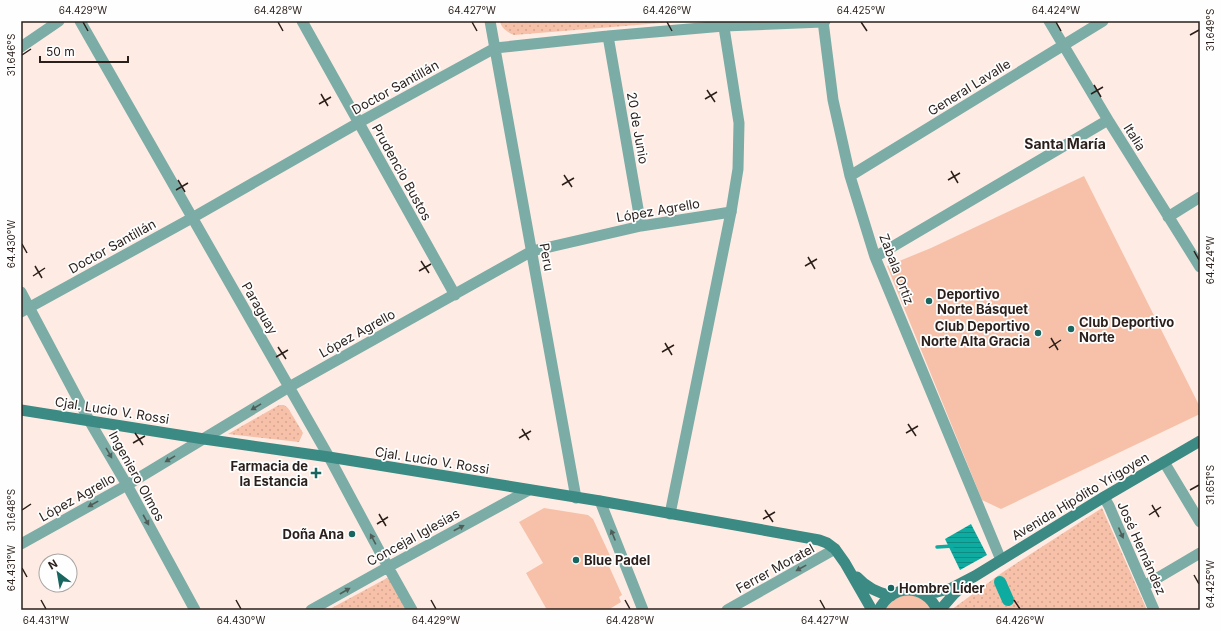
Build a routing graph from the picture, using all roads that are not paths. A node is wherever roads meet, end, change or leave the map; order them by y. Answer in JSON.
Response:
{"nodes":[{"id":1,"x":59,"y":21,"type":"edge"},
{"id":2,"x":80,"y":21,"type":"edge"},
{"id":3,"x":302,"y":21,"type":"edge"},
{"id":4,"x":490,"y":21,"type":"edge"},
{"id":5,"x":824,"y":21,"type":"edge"},
{"id":6,"x":1049,"y":21,"type":"edge"},
{"id":7,"x":1103,"y":21,"type":"edge"},
{"id":8,"x":724,"y":23,"type":"edge"},
{"id":9,"x":608,"y":36,"type":"junction"},
{"id":10,"x":1063,"y":46,"type":"junction"},
{"id":11,"x":21,"y":47,"type":"edge"},
{"id":12,"x":495,"y":48,"type":"junction"},
{"id":13,"x":1108,"y":120,"type":"junction"},
{"id":14,"x":358,"y":123,"type":"junction"},
{"id":15,"x":850,"y":176,"type":"junction"},
{"id":16,"x":1200,"y":197,"type":"edge"},
{"id":17,"x":731,"y":212,"type":"junction"},
{"id":18,"x":1168,"y":216,"type":"junction"},
{"id":19,"x":192,"y":218,"type":"junction"},
{"id":20,"x":641,"y":226,"type":"junction"},
{"id":21,"x":532,"y":251,"type":"junction"},
{"id":22,"x":875,"y":257,"type":"junction"},
{"id":23,"x":1200,"y":267,"type":"edge"},
{"id":24,"x":21,"y":292,"type":"edge"},
{"id":25,"x":455,"y":295,"type":"junction"},
{"id":26,"x":25,"y":309,"type":"edge"},
{"id":27,"x":289,"y":387,"type":"junction"},
{"id":28,"x":21,"y":410,"type":"edge"},
{"id":29,"x":90,"y":422,"type":"junction"},
{"id":30,"x":204,"y":439,"type":"junction"},
{"id":31,"x":1200,"y":441,"type":"edge"},
{"id":32,"x":329,"y":456,"type":"junction"},
{"id":33,"x":1164,"y":462,"type":"junction"},
{"id":34,"x":127,"y":486,"type":"junction"},
{"id":35,"x":529,"y":490,"type":"junction"},
{"id":36,"x":1104,"y":497,"type":"junction"},
{"id":37,"x":576,"y":498,"type":"junction"},
{"id":38,"x":600,"y":502,"type":"junction"},
{"id":39,"x":670,"y":514,"type":"junction"},
{"id":40,"x":1200,"y":522,"type":"edge"},
{"id":41,"x":21,"y":544,"type":"edge"},
{"id":42,"x":836,"y":549,"type":"junction"},
{"id":43,"x":1200,"y":553,"type":"edge"},
{"id":44,"x":1001,"y":560,"type":"junction"},
{"id":45,"x":845,"y":563,"type":"junction"},
{"id":46,"x":388,"y":567,"type":"junction"},
{"id":47,"x":975,"y":576,"type":"junction"},
{"id":48,"x":1144,"y":586,"type":"junction"},
{"id":49,"x":923,"y":594,"type":"junction"},
{"id":50,"x":891,"y":596,"type":"junction"},
{"id":51,"x":195,"y":610,"type":"edge"},
{"id":52,"x":312,"y":610,"type":"edge"},
{"id":53,"x":412,"y":610,"type":"edge"},
{"id":54,"x":644,"y":610,"type":"edge"},
{"id":55,"x":727,"y":610,"type":"edge"},
{"id":56,"x":872,"y":610,"type":"edge"},
{"id":57,"x":879,"y":610,"type":"edge"},
{"id":58,"x":938,"y":610,"type":"edge"},
{"id":59,"x":1154,"y":610,"type":"edge"}],
"edges":[{"from":1,"to":11,"type":"street"},
{"from":2,"to":19,"type":"street","name":"Paraguay"},
{"from":3,"to":14,"type":"street","name":"Prudencio Bustos"},
{"from":4,"to":12,"type":"street","name":"Peru"},
{"from":5,"to":8,"type":"street","name":"Doctor Santillán"},
{"from":5,"to":15,"type":"street","name":"Zabala Ortiz"},
{"from":6,"to":10,"type":"street","name":"Italia"},
{"from":7,"to":10,"type":"street","name":"General Lavalle"},
{"from":8,"to":9,"type":"street","name":"Doctor Santillán"},
{"from":8,"to":17,"type":"street"},
{"from":9,"to":12,"type":"street","name":"Doctor Santillán"},
{"from":9,"to":20,"type":"street","name":"20 de Junio"},
{"from":10,"to":13,"type":"street","name":"Italia"},
{"from":10,"to":15,"type":"street","name":"General Lavalle"},
{"from":12,"to":14,"type":"street","name":"Doctor Santillán"},
{"from":12,"to":21,"type":"street","name":"Peru"},
{"from":13,"to":18,"type":"street","name":"Italia"},
{"from":13,"to":22,"type":"street"},
{"from":14,"to":19,"type":"street","name":"Doctor Santillán"},
{"from":14,"to":25,"type":"street","name":"Prudencio Bustos"},
{"from":15,"to":22,"type":"street","name":"Zabala Ortiz"},
{"from":16,"to":18,"type":"street"},
{"from":17,"to":20,"type":"street","name":"López Agrello"},
{"from":17,"to":39,"type":"street"},
{"from":18,"to":23,"type":"street","name":"Italia"},
{"from":19,"to":26,"type":"street","name":"Doctor Santillán"},
{"from":19,"to":27,"type":"street","name":"Paraguay"},
{"from":20,"to":21,"type":"street","name":"López Agrello"},
{"from":21,"to":25,"type":"street","name":"López Agrello"},
{"from":21,"to":37,"type":"street","name":"Peru"},
{"from":22,"to":44,"type":"street","name":"Zabala Ortiz"},
{"from":24,"to":26,"type":"street","name":"Ingeniero Olmos"},
{"from":25,"to":27,"type":"street","name":"López Agrello"},
{"from":26,"to":29,"type":"street","name":"Ingeniero Olmos"},
{"from":27,"to":30,"type":"street","name":"López Agrello","one_way":true},
{"from":27,"to":32,"type":"street","name":"Paraguay"},
{"from":28,"to":29,"type":"main road","name":"Cjal. Lucio V. Rossi"},
{"from":29,"to":30,"type":"main road","name":"Cjal. Lucio V. Rossi"},
{"from":29,"to":34,"type":"street","name":"Ingeniero Olmos","one_way":true},
{"from":30,"to":32,"type":"main road","name":"Cjal. Lucio V. Rossi"},
{"from":30,"to":34,"type":"street","name":"López Agrello","one_way":true},
{"from":31,"to":33,"type":"main road","name":"Avenida Hipólito Yrigoyen"},
{"from":32,"to":35,"type":"main road","name":"Cjal. Lucio V. Rossi"},
{"from":46,"to":32,"type":"street","name":"Paraguay","one_way":true},
{"from":33,"to":36,"type":"main road","name":"Avenida Hipólito Yrigoyen"},
{"from":33,"to":40,"type":"street"},
{"from":34,"to":41,"type":"street","name":"López Agrello","one_way":true},
{"from":34,"to":51,"type":"street","name":"Ingeniero Olmos","one_way":true},
{"from":35,"to":37,"type":"main road","name":"Cjal. Lucio V. Rossi"},
{"from":46,"to":35,"type":"street","name":"Concejal Iglesias","one_way":true},
{"from":36,"to":44,"type":"main road","name":"Avenida Hipólito Yrigoyen"},
{"from":36,"to":48,"type":"street","name":"José Hernández","one_way":true},
{"from":37,"to":38,"type":"main road","name":"Cjal. Lucio V. Rossi"},
{"from":38,"to":39,"type":"main road","name":"Cjal. Lucio V. Rossi"},
{"from":54,"to":38,"type":"street","one_way":true},
{"from":39,"to":42,"type":"main road","name":"Cjal. Lucio V. Rossi"},
{"from":42,"to":45,"type":"main road"},
{"from":42,"to":55,"type":"street","name":"Ferrer Moratel","one_way":true},
{"from":43,"to":48,"type":"street"},
{"from":44,"to":47,"type":"main road","name":"Avenida Hipólito Yrigoyen"},
{"from":45,"to":50,"type":"main road"},
{"from":45,"to":56,"type":"main road"},
{"from":52,"to":46,"type":"street","name":"Concejal Iglesias","one_way":true},
{"from":46,"to":53,"type":"street","name":"Paraguay"},
{"from":47,"to":49,"type":"main road","name":"Avenida Hipólito Yrigoyen"},
{"from":47,"to":58,"type":"main road","name":"Avenida Hipólito Yrigoyen"},
{"from":48,"to":59,"type":"street","name":"José Hernández"},
{"from":49,"to":50,"type":"main road"},
{"from":49,"to":58,"type":"main road"},
{"from":50,"to":57,"type":"main road"}]}
